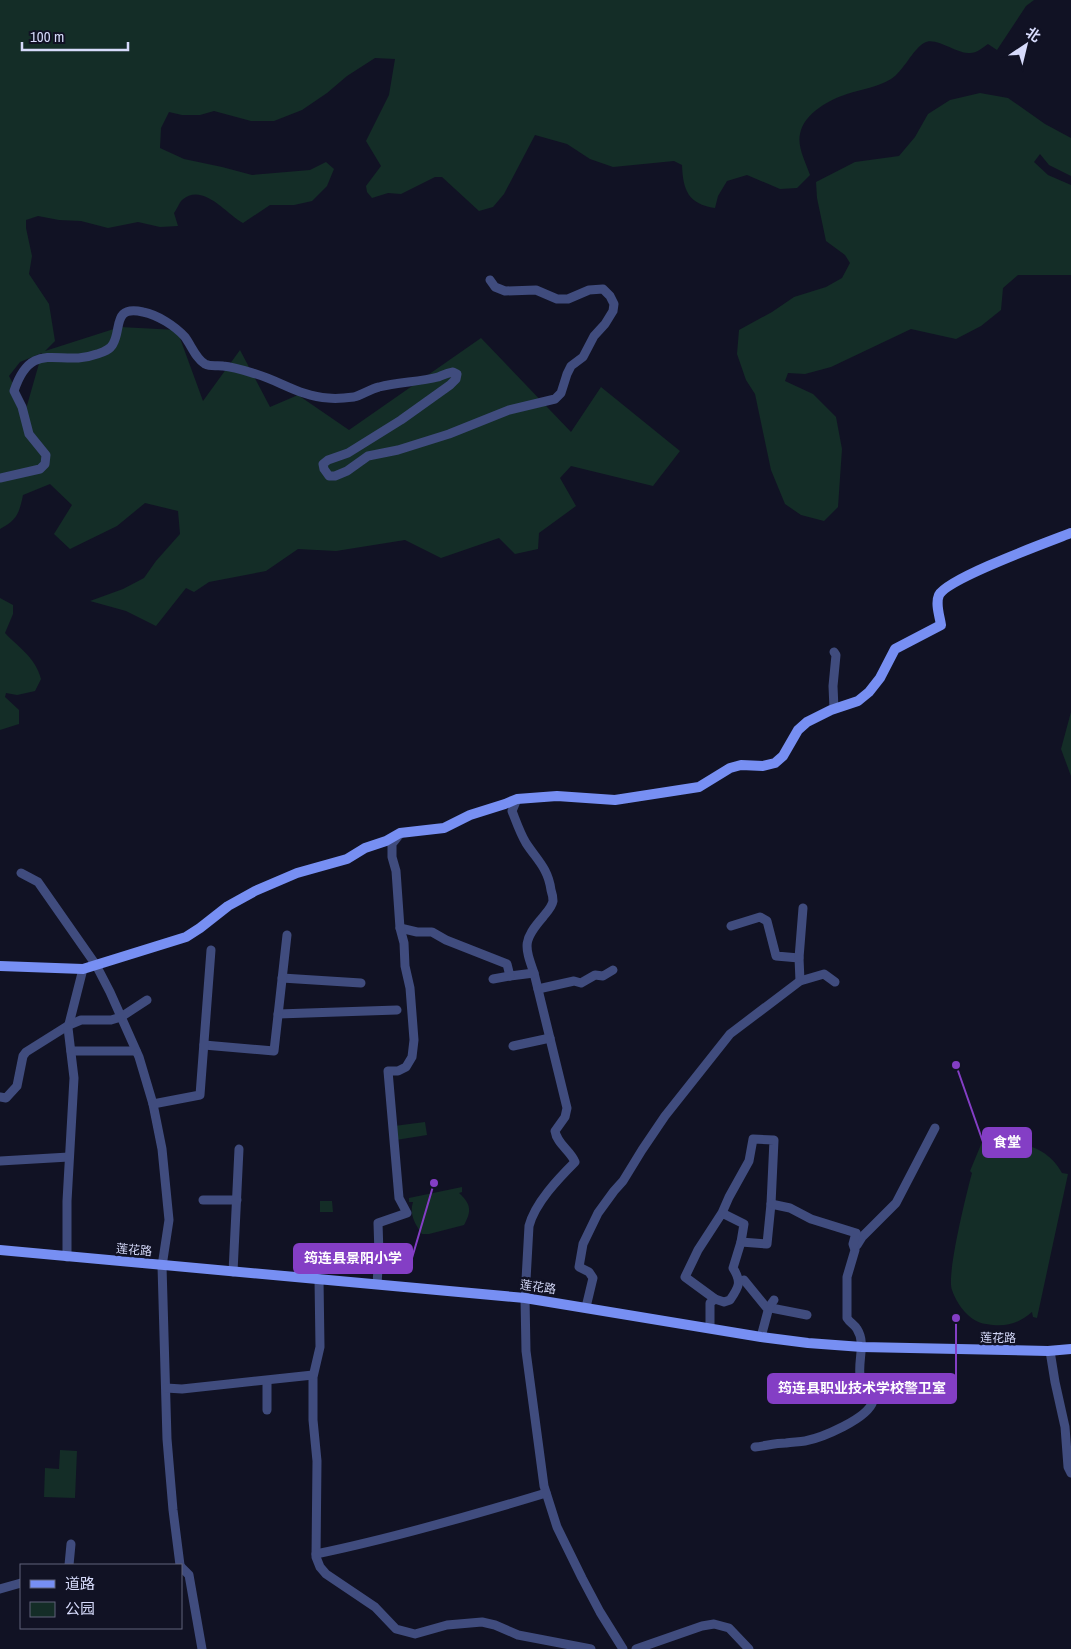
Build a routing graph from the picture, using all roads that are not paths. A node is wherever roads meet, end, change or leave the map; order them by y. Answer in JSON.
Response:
{"nodes":[{"id":1,"x":490,"y":280,"type":"dead end"},
{"id":2,"x":0,"y":478,"type":"edge"},
{"id":3,"x":1071,"y":533,"type":"edge"},
{"id":4,"x":834,"y":652,"type":"dead end"},
{"id":5,"x":834,"y":709,"type":"junction"},
{"id":6,"x":517,"y":799,"type":"junction"},
{"id":7,"x":400,"y":834,"type":"junction"},
{"id":8,"x":21,"y":873,"type":"dead end"},
{"id":9,"x":803,"y":908,"type":"dead end"},
{"id":10,"x":731,"y":926,"type":"dead end"},
{"id":11,"x":400,"y":928,"type":"junction"},
{"id":12,"x":287,"y":935,"type":"dead end"},
{"id":13,"x":211,"y":950,"type":"dead end"},
{"id":14,"x":799,"y":958,"type":"junction"},
{"id":15,"x":0,"y":966,"type":"edge"},
{"id":16,"x":96,"y":966,"type":"junction"},
{"id":17,"x":84,"y":969,"type":"junction"},
{"id":18,"x":612,"y":970,"type":"dead end"},
{"id":19,"x":534,"y":973,"type":"junction"},
{"id":20,"x":510,"y":976,"type":"junction"},
{"id":21,"x":282,"y":978,"type":"junction"},
{"id":22,"x":493,"y":978,"type":"dead end"},
{"id":23,"x":800,"y":982,"type":"junction"},
{"id":24,"x":834,"y":982,"type":"dead end"},
{"id":25,"x":361,"y":983,"type":"dead end"},
{"id":26,"x":538,"y":990,"type":"junction"},
{"id":27,"x":147,"y":1000,"type":"dead end"},
{"id":28,"x":397,"y":1010,"type":"dead end"},
{"id":29,"x":278,"y":1014,"type":"junction"},
{"id":30,"x":121,"y":1017,"type":"junction"},
{"id":31,"x":69,"y":1025,"type":"junction"},
{"id":32,"x":550,"y":1038,"type":"junction"},
{"id":33,"x":204,"y":1045,"type":"junction"},
{"id":34,"x":513,"y":1046,"type":"dead end"},
{"id":35,"x":71,"y":1051,"type":"junction"},
{"id":36,"x":136,"y":1051,"type":"junction"},
{"id":37,"x":0,"y":1097,"type":"edge"},
{"id":38,"x":153,"y":1104,"type":"junction"},
{"id":39,"x":934,"y":1128,"type":"dead end"},
{"id":40,"x":239,"y":1149,"type":"dead end"},
{"id":41,"x":69,"y":1157,"type":"junction"},
{"id":42,"x":0,"y":1160,"type":"edge"},
{"id":43,"x":203,"y":1200,"type":"dead end"},
{"id":44,"x":237,"y":1200,"type":"junction"},
{"id":45,"x":771,"y":1204,"type":"junction"},
{"id":46,"x":722,"y":1213,"type":"junction"},
{"id":47,"x":741,"y":1242,"type":"junction"},
{"id":48,"x":0,"y":1250,"type":"edge"},
{"id":49,"x":855,"y":1250,"type":"junction"},
{"id":50,"x":67,"y":1256,"type":"junction"},
{"id":51,"x":162,"y":1266,"type":"junction"},
{"id":52,"x":233,"y":1272,"type":"junction"},
{"id":53,"x":319,"y":1279,"type":"junction"},
{"id":54,"x":744,"y":1280,"type":"dead end"},
{"id":55,"x":377,"y":1284,"type":"junction"},
{"id":56,"x":525,"y":1298,"type":"junction"},
{"id":57,"x":715,"y":1299,"type":"junction"},
{"id":58,"x":774,"y":1300,"type":"dead end"},
{"id":59,"x":586,"y":1307,"type":"junction"},
{"id":60,"x":768,"y":1308,"type":"junction"},
{"id":61,"x":807,"y":1314,"type":"dead end"},
{"id":62,"x":710,"y":1328,"type":"junction"},
{"id":63,"x":761,"y":1337,"type":"junction"},
{"id":64,"x":862,"y":1348,"type":"junction"},
{"id":65,"x":1071,"y":1349,"type":"edge"},
{"id":66,"x":1050,"y":1351,"type":"junction"},
{"id":67,"x":313,"y":1375,"type":"junction"},
{"id":68,"x":266,"y":1381,"type":"junction"},
{"id":69,"x":166,"y":1388,"type":"junction"},
{"id":70,"x":267,"y":1410,"type":"dead end"},
{"id":71,"x":755,"y":1447,"type":"dead end"},
{"id":72,"x":1071,"y":1473,"type":"edge"},
{"id":73,"x":546,"y":1493,"type":"junction"},
{"id":74,"x":71,"y":1544,"type":"dead end"},
{"id":75,"x":316,"y":1554,"type":"junction"},
{"id":76,"x":69,"y":1564,"type":"edge"},
{"id":77,"x":181,"y":1564,"type":"edge"},
{"id":78,"x":182,"y":1568,"type":"edge"},
{"id":79,"x":20,"y":1583,"type":"edge"},
{"id":80,"x":0,"y":1588,"type":"edge"},
{"id":81,"x":202,"y":1649,"type":"edge"},
{"id":82,"x":591,"y":1649,"type":"edge"},
{"id":83,"x":623,"y":1649,"type":"edge"},
{"id":84,"x":636,"y":1649,"type":"edge"},
{"id":85,"x":748,"y":1649,"type":"edge"}],
"edges":[{"from":1,"to":2,"type":"street"},
{"from":3,"to":5,"type":"street"},
{"from":4,"to":5,"type":"street"},
{"from":5,"to":6,"type":"street"},
{"from":6,"to":7,"type":"street"},
{"from":6,"to":19,"type":"street"},
{"from":7,"to":11,"type":"street"},
{"from":7,"to":16,"type":"street"},
{"from":8,"to":16,"type":"street"},
{"from":9,"to":14,"type":"street"},
{"from":10,"to":14,"type":"street"},
{"from":11,"to":20,"type":"street"},
{"from":11,"to":55,"type":"street"},
{"from":12,"to":21,"type":"street"},
{"from":13,"to":33,"type":"street"},
{"from":14,"to":23,"type":"street"},
{"from":15,"to":17,"type":"street"},
{"from":16,"to":17,"type":"street"},
{"from":16,"to":30,"type":"street"},
{"from":17,"to":31,"type":"street"},
{"from":18,"to":26,"type":"street"},
{"from":19,"to":20,"type":"street"},
{"from":19,"to":26,"type":"street"},
{"from":20,"to":22,"type":"street"},
{"from":21,"to":25,"type":"street"},
{"from":21,"to":29,"type":"street"},
{"from":23,"to":24,"type":"street"},
{"from":23,"to":59,"type":"street"},
{"from":26,"to":32,"type":"street"},
{"from":27,"to":30,"type":"street"},
{"from":28,"to":29,"type":"street"},
{"from":29,"to":33,"type":"street"},
{"from":30,"to":31,"type":"street"},
{"from":30,"to":36,"type":"street"},
{"from":31,"to":35,"type":"street"},
{"from":31,"to":37,"type":"street"},
{"from":32,"to":34,"type":"street"},
{"from":32,"to":56,"type":"street"},
{"from":33,"to":38,"type":"street"},
{"from":35,"to":36,"type":"street"},
{"from":35,"to":41,"type":"street"},
{"from":36,"to":38,"type":"street"},
{"from":38,"to":51,"type":"street"},
{"from":39,"to":49,"type":"street"},
{"from":40,"to":44,"type":"street"},
{"from":41,"to":42,"type":"street"},
{"from":41,"to":50,"type":"street"},
{"from":43,"to":44,"type":"street"},
{"from":44,"to":52,"type":"street"},
{"from":45,"to":46,"type":"street"},
{"from":45,"to":47,"type":"street"},
{"from":45,"to":49,"type":"street"},
{"from":46,"to":47,"type":"street"},
{"from":46,"to":57,"type":"street"},
{"from":47,"to":57,"type":"street"},
{"from":48,"to":50,"type":"street","name":"莲花路"},
{"from":49,"to":64,"type":"street"},
{"from":50,"to":51,"type":"street","name":"莲花路"},
{"from":51,"to":52,"type":"street","name":"莲花路"},
{"from":51,"to":69,"type":"street"},
{"from":52,"to":53,"type":"street","name":"莲花路"},
{"from":53,"to":55,"type":"street","name":"莲花路"},
{"from":53,"to":67,"type":"street"},
{"from":54,"to":60,"type":"street"},
{"from":55,"to":56,"type":"street","name":"莲花路"},
{"from":56,"to":59,"type":"street","name":"莲花路"},
{"from":56,"to":73,"type":"street"},
{"from":57,"to":62,"type":"street"},
{"from":58,"to":60,"type":"street"},
{"from":59,"to":62,"type":"street","name":"莲花路"},
{"from":60,"to":61,"type":"street"},
{"from":60,"to":63,"type":"street"},
{"from":62,"to":63,"type":"street","name":"莲花路"},
{"from":63,"to":64,"type":"street","name":"莲花路"},
{"from":64,"to":66,"type":"street","name":"莲花路"},
{"from":64,"to":71,"type":"street"},
{"from":65,"to":66,"type":"street","name":"莲花路"},
{"from":66,"to":72,"type":"street"},
{"from":67,"to":68,"type":"street"},
{"from":67,"to":75,"type":"street"},
{"from":68,"to":69,"type":"street"},
{"from":68,"to":70,"type":"street"},
{"from":69,"to":77,"type":"street"},
{"from":73,"to":75,"type":"street"},
{"from":73,"to":83,"type":"street"},
{"from":74,"to":76,"type":"street"},
{"from":75,"to":82,"type":"street"},
{"from":78,"to":81,"type":"street"},
{"from":79,"to":80,"type":"street"},
{"from":84,"to":85,"type":"street"}]}
